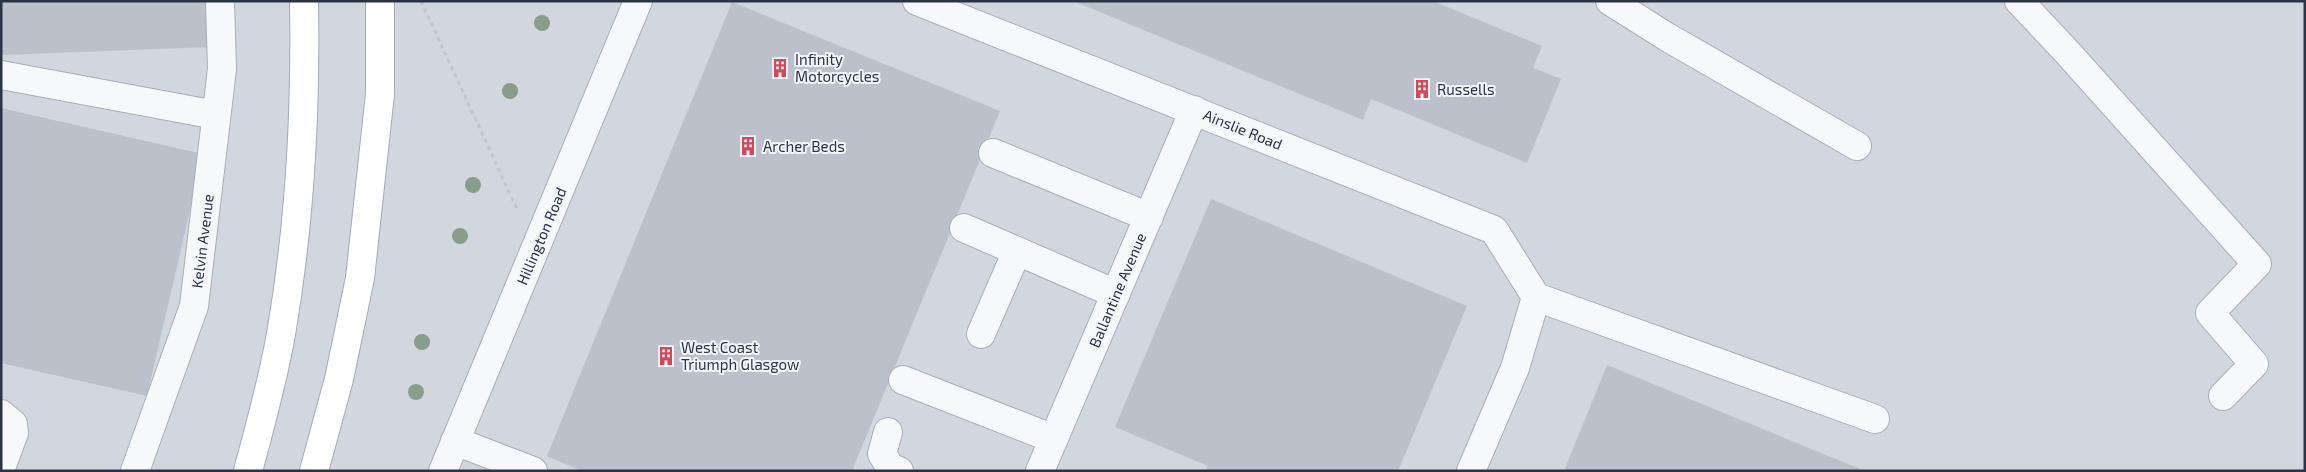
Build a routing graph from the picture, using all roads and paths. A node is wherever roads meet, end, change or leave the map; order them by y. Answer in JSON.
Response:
{"nodes":[{"id":1,"x":220,"y":1,"type":"edge"},
{"id":2,"x":304,"y":1,"type":"edge"},
{"id":3,"x":380,"y":1,"type":"edge"},
{"id":4,"x":421,"y":1,"type":"edge"},
{"id":5,"x":638,"y":1,"type":"edge"},
{"id":6,"x":917,"y":1,"type":"edge"},
{"id":7,"x":1610,"y":1,"type":"edge"},
{"id":8,"x":2019,"y":1,"type":"edge"},
{"id":9,"x":1,"y":75,"type":"edge"},
{"id":10,"x":1194,"y":110,"type":"junction"},
{"id":11,"x":216,"y":115,"type":"junction"},
{"id":12,"x":1857,"y":146,"type":"dead end"},
{"id":13,"x":993,"y":153,"type":"dead end"},
{"id":14,"x":1149,"y":217,"type":"junction"},
{"id":15,"x":964,"y":228,"type":"dead end"},
{"id":16,"x":535,"y":249,"type":"junction"},
{"id":17,"x":1017,"y":251,"type":"junction"},
{"id":18,"x":1116,"y":294,"type":"junction"},
{"id":19,"x":1536,"y":297,"type":"junction"},
{"id":20,"x":981,"y":334,"type":"dead end"},
{"id":21,"x":903,"y":380,"type":"dead end"},
{"id":22,"x":2223,"y":396,"type":"dead end"},
{"id":23,"x":1,"y":414,"type":"edge"},
{"id":24,"x":1875,"y":419,"type":"dead end"},
{"id":25,"x":888,"y":432,"type":"dead end"},
{"id":26,"x":1054,"y":439,"type":"junction"},
{"id":27,"x":455,"y":441,"type":"junction"},
{"id":28,"x":1,"y":468,"type":"edge"},
{"id":29,"x":135,"y":471,"type":"edge"},
{"id":30,"x":248,"y":471,"type":"edge"},
{"id":31,"x":314,"y":471,"type":"edge"},
{"id":32,"x":443,"y":471,"type":"edge"},
{"id":33,"x":533,"y":471,"type":"edge"},
{"id":34,"x":899,"y":471,"type":"edge"},
{"id":35,"x":1040,"y":471,"type":"edge"},
{"id":36,"x":1471,"y":471,"type":"edge"}],
"edges":[{"from":1,"to":11,"type":"street","name":"Kelvin Avenue"},
{"from":2,"to":30,"type":"main road"},
{"from":3,"to":31,"type":"main road"},
{"from":4,"to":16,"type":"path"},
{"from":5,"to":16,"type":"street","name":"Hillington Road"},
{"from":6,"to":10,"type":"street","name":"Ainslie Road"},
{"from":7,"to":12,"type":"street"},
{"from":8,"to":22,"type":"street"},
{"from":9,"to":11,"type":"street"},
{"from":10,"to":14,"type":"street","name":"Ballantine Avenue"},
{"from":10,"to":19,"type":"street","name":"Ainslie Road"},
{"from":11,"to":29,"type":"street","name":"Kelvin Avenue"},
{"from":13,"to":14,"type":"street"},
{"from":14,"to":18,"type":"street","name":"Ballantine Avenue"},
{"from":15,"to":17,"type":"street"},
{"from":16,"to":27,"type":"street","name":"Hillington Road"},
{"from":17,"to":18,"type":"street"},
{"from":17,"to":20,"type":"street"},
{"from":18,"to":26,"type":"street","name":"Ballantine Avenue"},
{"from":19,"to":24,"type":"street"},
{"from":19,"to":36,"type":"street"},
{"from":21,"to":26,"type":"street"},
{"from":23,"to":28,"type":"street"},
{"from":25,"to":34,"type":"street"},
{"from":26,"to":35,"type":"street","name":"Ballantine Avenue"},
{"from":27,"to":32,"type":"street","name":"Hillington Road"},
{"from":27,"to":33,"type":"street"}]}
